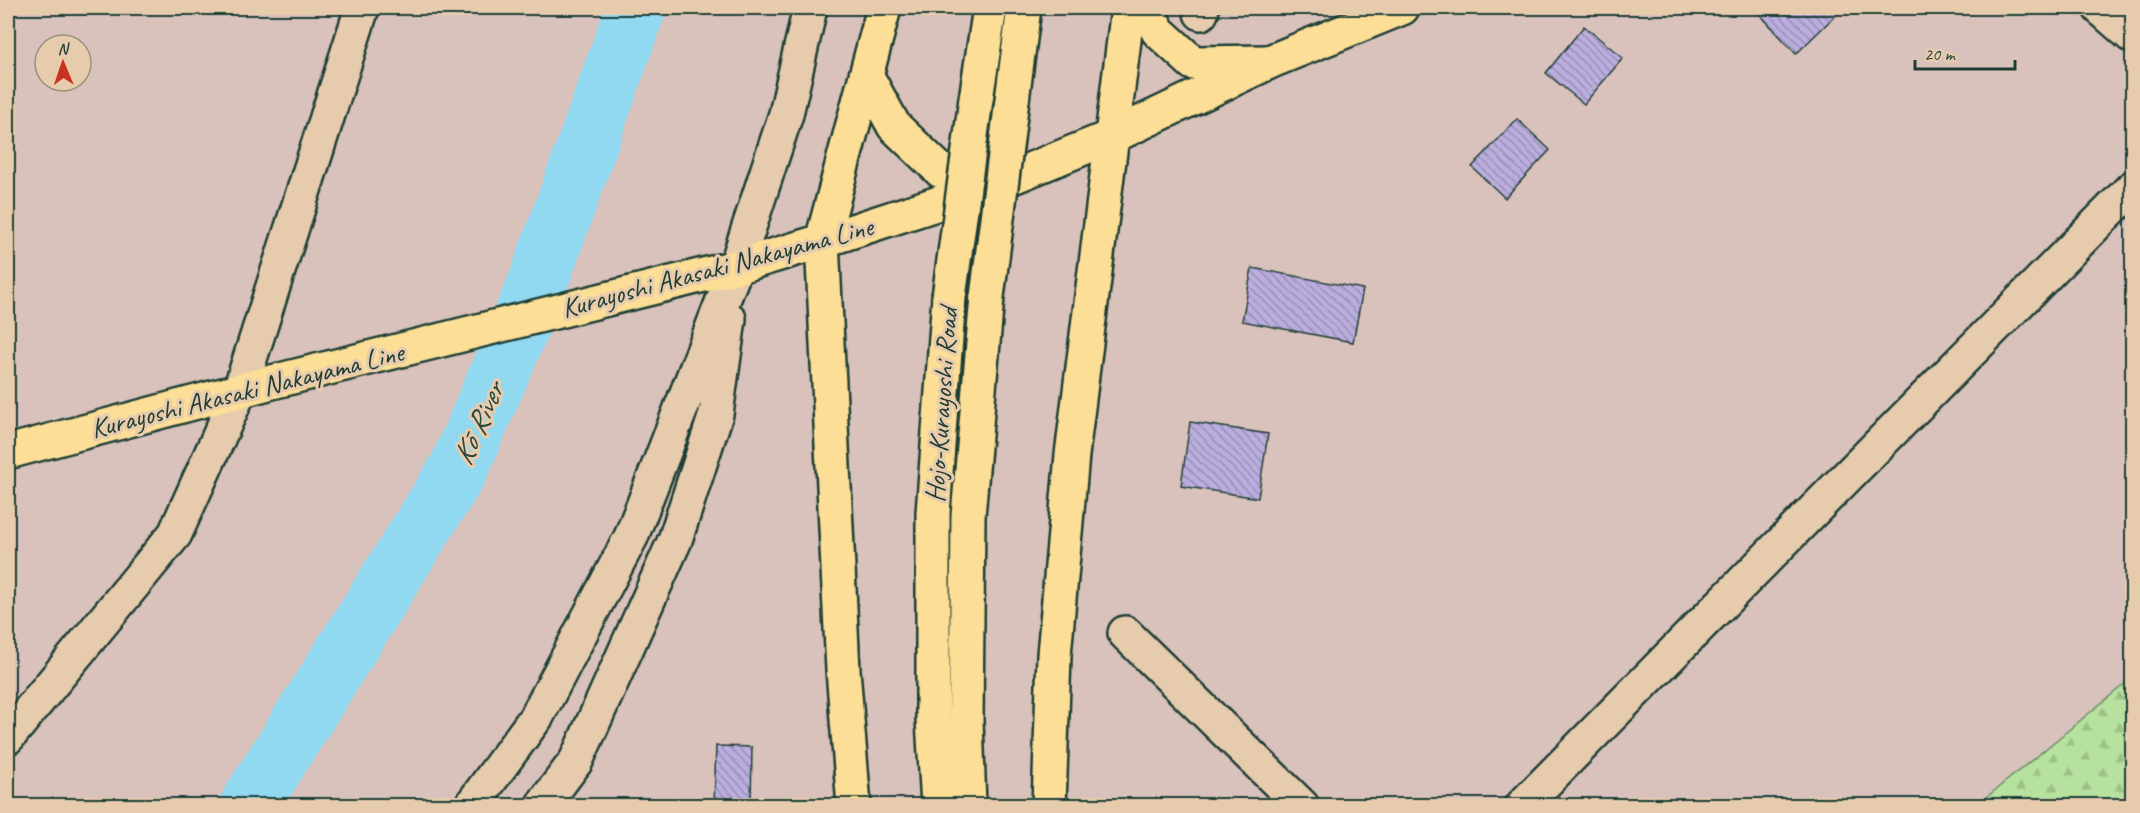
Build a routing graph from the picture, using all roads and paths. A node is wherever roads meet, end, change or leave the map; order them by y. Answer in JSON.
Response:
{"nodes":[{"id":1,"x":362,"y":8,"type":"edge"},
{"id":2,"x":810,"y":8,"type":"edge"},
{"id":3,"x":884,"y":8,"type":"edge"},
{"id":4,"x":990,"y":8,"type":"edge"},
{"id":5,"x":1024,"y":8,"type":"edge"},
{"id":6,"x":1128,"y":8,"type":"edge"},
{"id":7,"x":1146,"y":8,"type":"edge"},
{"id":8,"x":1402,"y":8,"type":"edge"},
{"id":9,"x":2100,"y":8,"type":"edge"},
{"id":10,"x":2133,"y":36,"type":"edge"},
{"id":11,"x":1269,"y":62,"type":"junction"},
{"id":12,"x":866,"y":75,"type":"junction"},
{"id":13,"x":1113,"y":136,"type":"junction"},
{"id":14,"x":988,"y":187,"type":"junction"},
{"id":15,"x":2133,"y":188,"type":"edge"},
{"id":16,"x":822,"y":241,"type":"junction"},
{"id":17,"x":736,"y":267,"type":"junction"},
{"id":18,"x":240,"y":390,"type":"junction"},
{"id":19,"x":8,"y":452,"type":"edge"},
{"id":20,"x":1125,"y":633,"type":"dead end"},
{"id":21,"x":8,"y":736,"type":"edge"},
{"id":22,"x":471,"y":806,"type":"edge"},
{"id":23,"x":542,"y":806,"type":"edge"},
{"id":24,"x":854,"y":806,"type":"edge"},
{"id":25,"x":938,"y":806,"type":"edge"},
{"id":26,"x":969,"y":806,"type":"edge"},
{"id":27,"x":1049,"y":806,"type":"edge"},
{"id":28,"x":1302,"y":806,"type":"edge"},
{"id":29,"x":1522,"y":806,"type":"edge"}],
"edges":[{"from":1,"to":18,"type":"street"},
{"from":2,"to":17,"type":"street"},
{"from":3,"to":12,"type":"main road"},
{"from":4,"to":25,"type":"main road","name":"Hojo-Kurayoshi Road","bridge":true},
{"from":5,"to":26,"type":"main road","name":"Hojo-Kurayoshi Road","bridge":true},
{"from":6,"to":13,"type":"main road"},
{"from":7,"to":11,"type":"main road"},
{"from":8,"to":11,"type":"main road","name":"Kurayoshi Akasaki Nakayama Line"},
{"from":9,"to":10,"type":"street"},
{"from":11,"to":13,"type":"main road","name":"Kurayoshi Akasaki Nakayama Line"},
{"from":12,"to":14,"type":"main road"},
{"from":12,"to":16,"type":"main road"},
{"from":13,"to":14,"type":"main road","name":"Kurayoshi Akasaki Nakayama Line"},
{"from":13,"to":27,"type":"main road"},
{"from":14,"to":16,"type":"main road","name":"Kurayoshi Akasaki Nakayama Line"},
{"from":15,"to":29,"type":"street"},
{"from":16,"to":17,"type":"main road","name":"Kurayoshi Akasaki Nakayama Line"},
{"from":16,"to":24,"type":"main road"},
{"from":17,"to":18,"type":"main road","name":"Kurayoshi Akasaki Nakayama Line"},
{"from":17,"to":22,"type":"street"},
{"from":17,"to":23,"type":"street"},
{"from":18,"to":19,"type":"main road","name":"Kurayoshi Akasaki Nakayama Line"},
{"from":18,"to":21,"type":"street"},
{"from":20,"to":28,"type":"street"}]}
